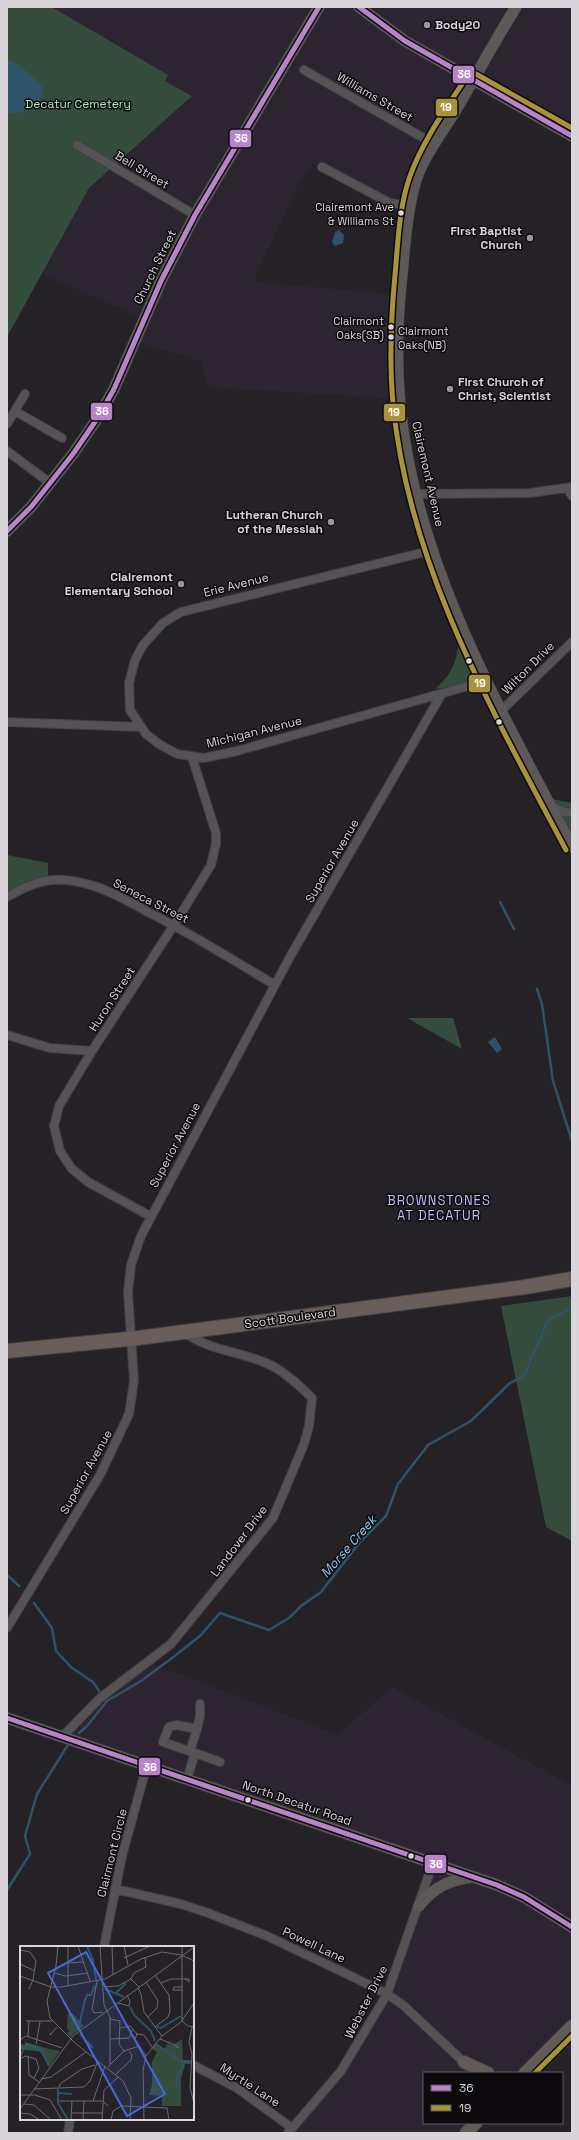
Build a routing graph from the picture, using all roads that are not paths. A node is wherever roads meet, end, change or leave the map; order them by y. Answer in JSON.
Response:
{"nodes":[{"id":1,"x":319,"y":7,"type":"edge"},
{"id":2,"x":359,"y":7,"type":"edge"},
{"id":3,"x":516,"y":7,"type":"edge"},
{"id":4,"x":304,"y":70,"type":"dead end"},
{"id":5,"x":473,"y":80,"type":"junction"},
{"id":6,"x":572,"y":136,"type":"edge"},
{"id":7,"x":434,"y":144,"type":"junction"},
{"id":8,"x":77,"y":145,"type":"dead end"},
{"id":9,"x":322,"y":167,"type":"dead end"},
{"id":10,"x":410,"y":206,"type":"junction"},
{"id":11,"x":195,"y":215,"type":"junction"},
{"id":12,"x":25,"y":394,"type":"dead end"},
{"id":13,"x":15,"y":411,"type":"junction"},
{"id":14,"x":7,"y":424,"type":"edge"},
{"id":15,"x":62,"y":438,"type":"dead end"},
{"id":16,"x":7,"y":451,"type":"edge"},
{"id":17,"x":50,"y":483,"type":"junction"},
{"id":18,"x":571,"y":490,"type":"edge"},
{"id":19,"x":417,"y":494,"type":"junction"},
{"id":20,"x":7,"y":531,"type":"edge"},
{"id":21,"x":433,"y":550,"type":"junction"},
{"id":22,"x":572,"y":642,"type":"edge"},
{"id":23,"x":486,"y":681,"type":"junction"},
{"id":24,"x":441,"y":694,"type":"junction"},
{"id":25,"x":501,"y":711,"type":"junction"},
{"id":26,"x":7,"y":722,"type":"edge"},
{"id":27,"x":141,"y":727,"type":"junction"},
{"id":28,"x":192,"y":757,"type":"junction"},
{"id":29,"x":550,"y":805,"type":"junction"},
{"id":30,"x":572,"y":813,"type":"edge"},
{"id":31,"x":572,"y":847,"type":"edge"},
{"id":32,"x":7,"y":897,"type":"edge"},
{"id":33,"x":174,"y":925,"type":"junction"},
{"id":34,"x":275,"y":985,"type":"junction"},
{"id":35,"x":7,"y":1035,"type":"edge"},
{"id":36,"x":92,"y":1051,"type":"junction"},
{"id":37,"x":150,"y":1216,"type":"junction"},
{"id":38,"x":572,"y":1279,"type":"edge"},
{"id":39,"x":183,"y":1331,"type":"junction"},
{"id":40,"x":131,"y":1338,"type":"junction"},
{"id":41,"x":7,"y":1351,"type":"edge"},
{"id":42,"x":9,"y":1618,"type":"edge"},
{"id":43,"x":7,"y":1628,"type":"edge"},
{"id":44,"x":200,"y":1704,"type":"dead end"},
{"id":45,"x":7,"y":1718,"type":"edge"},
{"id":46,"x":197,"y":1729,"type":"junction"},
{"id":47,"x":62,"y":1736,"type":"junction"},
{"id":48,"x":193,"y":1752,"type":"junction"},
{"id":49,"x":220,"y":1762,"type":"dead end"},
{"id":50,"x":148,"y":1765,"type":"junction"},
{"id":51,"x":187,"y":1779,"type":"junction"},
{"id":52,"x":433,"y":1863,"type":"junction"},
{"id":53,"x":475,"y":1877,"type":"junction"},
{"id":54,"x":115,"y":1889,"type":"junction"},
{"id":55,"x":419,"y":1906,"type":"junction"},
{"id":56,"x":572,"y":1927,"type":"edge"},
{"id":57,"x":104,"y":1946,"type":"edge"},
{"id":58,"x":386,"y":1994,"type":"junction"},
{"id":59,"x":572,"y":2026,"type":"edge"},
{"id":60,"x":464,"y":2062,"type":"junction"},
{"id":61,"x":194,"y":2066,"type":"edge"},
{"id":62,"x":475,"y":2072,"type":"edge"},
{"id":63,"x":486,"y":2072,"type":"edge"},
{"id":64,"x":524,"y":2072,"type":"edge"},
{"id":65,"x":70,"y":2120,"type":"edge"},
{"id":66,"x":475,"y":2124,"type":"edge"},
{"id":67,"x":290,"y":2131,"type":"edge"},
{"id":68,"x":68,"y":2133,"type":"edge"},
{"id":69,"x":466,"y":2133,"type":"edge"}],
"edges":[{"from":1,"to":11,"type":"main road","name":"Church Street"},
{"from":2,"to":5,"type":"main road"},
{"from":3,"to":5,"type":"main road","name":"Clairemont Avenue"},
{"from":4,"to":7,"type":"street","name":"Williams Street"},
{"from":5,"to":6,"type":"main road"},
{"from":5,"to":7,"type":"main road","name":"Clairemont Avenue"},
{"from":7,"to":10,"type":"main road","name":"Clairemont Avenue"},
{"from":8,"to":11,"type":"street","name":"Bell Street"},
{"from":9,"to":10,"type":"street"},
{"from":10,"to":19,"type":"main road","name":"Clairemont Avenue"},
{"from":11,"to":17,"type":"main road","name":"Church Street"},
{"from":12,"to":13,"type":"street"},
{"from":13,"to":14,"type":"street"},
{"from":13,"to":15,"type":"street"},
{"from":16,"to":17,"type":"street"},
{"from":17,"to":20,"type":"main road","name":"Church Street"},
{"from":18,"to":19,"type":"street"},
{"from":19,"to":21,"type":"main road","name":"Clairemont Avenue"},
{"from":21,"to":23,"type":"main road","name":"Clairemont Avenue"},
{"from":21,"to":27,"type":"street","name":"Erie Avenue"},
{"from":22,"to":25,"type":"street","name":"Wilton Drive"},
{"from":23,"to":24,"type":"street","name":"Michigan Avenue"},
{"from":23,"to":25,"type":"main road","name":"Clairemont Avenue"},
{"from":24,"to":28,"type":"street","name":"Michigan Avenue"},
{"from":24,"to":34,"type":"street","name":"Superior Avenue"},
{"from":25,"to":29,"type":"main road","name":"Clairemont Avenue"},
{"from":26,"to":27,"type":"street"},
{"from":27,"to":28,"type":"street","name":"Michigan Avenue"},
{"from":28,"to":33,"type":"street","name":"Huron Street"},
{"from":29,"to":30,"type":"street"},
{"from":29,"to":31,"type":"main road","name":"Clairemont Avenue"},
{"from":32,"to":33,"type":"street","name":"Seneca Street"},
{"from":33,"to":34,"type":"street","name":"Seneca Street"},
{"from":33,"to":36,"type":"street","name":"Huron Street"},
{"from":34,"to":37,"type":"street","name":"Superior Avenue"},
{"from":35,"to":36,"type":"street"},
{"from":36,"to":37,"type":"street","name":"Huron Street"},
{"from":37,"to":40,"type":"street","name":"Superior Avenue"},
{"from":38,"to":39,"type":"highway","name":"Scott Boulevard"},
{"from":39,"to":40,"type":"highway","name":"Scott Boulevard"},
{"from":39,"to":47,"type":"street","name":"Landover Drive"},
{"from":40,"to":41,"type":"highway","name":"Scott Boulevard"},
{"from":40,"to":42,"type":"street","name":"Superior Avenue"},
{"from":42,"to":43,"type":"street","name":"Superior Avenue"},
{"from":44,"to":46,"type":"street"},
{"from":45,"to":47,"type":"main road","name":"North Decatur Road"},
{"from":46,"to":48,"type":"street"},
{"from":46,"to":48,"type":"street"},
{"from":47,"to":50,"type":"main road","name":"North Decatur Road"},
{"from":48,"to":49,"type":"street"},
{"from":48,"to":51,"type":"street"},
{"from":50,"to":51,"type":"main road","name":"North Decatur Road"},
{"from":50,"to":54,"type":"street","name":"Clairmont Circle"},
{"from":51,"to":52,"type":"main road","name":"North Decatur Road"},
{"from":52,"to":53,"type":"main road","name":"North Decatur Road"},
{"from":52,"to":55,"type":"street","name":"Webster Drive"},
{"from":53,"to":55,"type":"main road"},
{"from":53,"to":56,"type":"main road","name":"North Decatur Road"},
{"from":54,"to":57,"type":"street","name":"Clairmont Circle"},
{"from":54,"to":58,"type":"street","name":"Powell Lane"},
{"from":55,"to":58,"type":"street","name":"Webster Drive"},
{"from":58,"to":60,"type":"street","name":"Powell Lane"},
{"from":58,"to":67,"type":"street","name":"Webster Drive"},
{"from":59,"to":64,"type":"main road"},
{"from":60,"to":62,"type":"street","name":"Powell Lane"},
{"from":60,"to":63,"type":"main road"},
{"from":61,"to":67,"type":"street","name":"Myrtle Lane"},
{"from":65,"to":68,"type":"street"},
{"from":66,"to":69,"type":"main road"}]}
